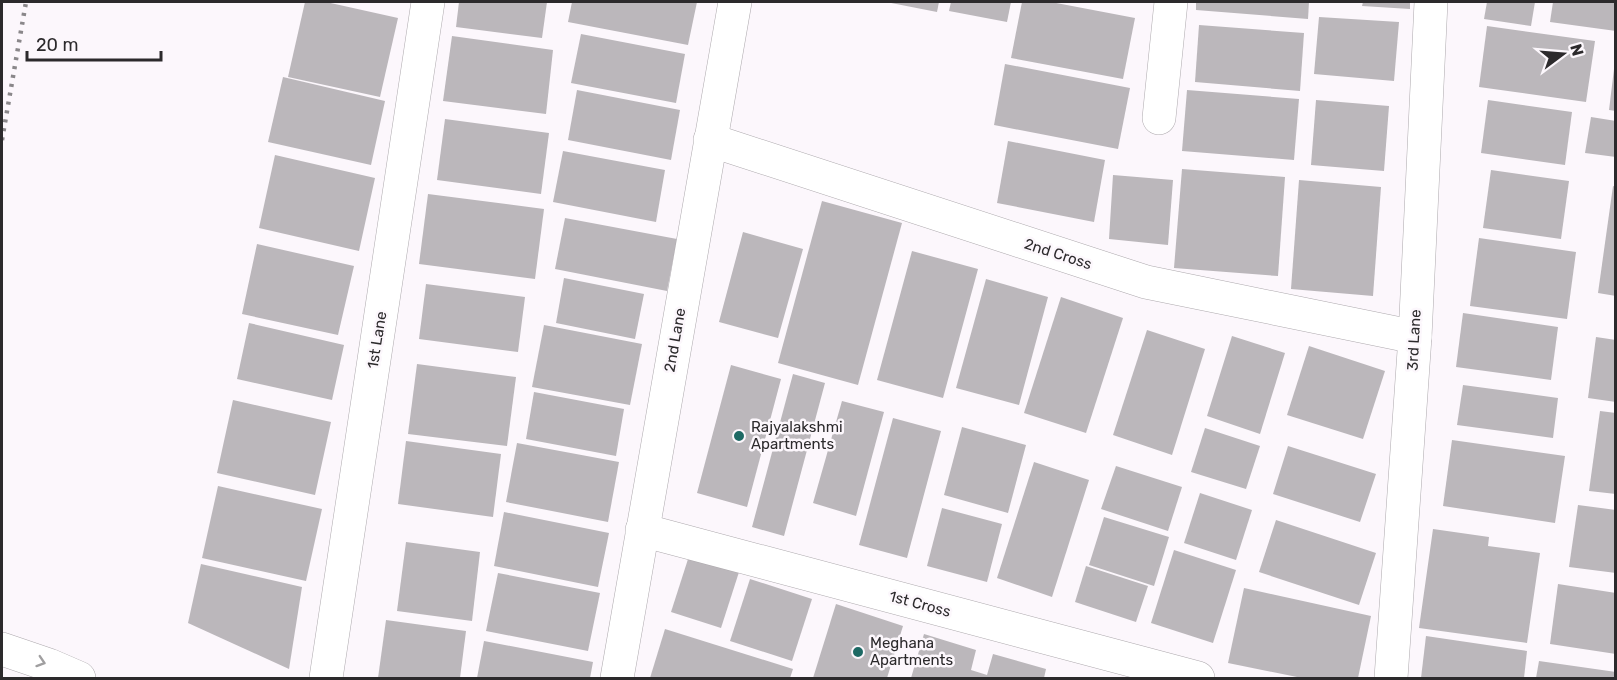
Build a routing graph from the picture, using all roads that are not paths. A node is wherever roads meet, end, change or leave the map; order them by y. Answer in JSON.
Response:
{"nodes":[{"id":1,"x":428,"y":2,"type":"edge"},
{"id":2,"x":735,"y":2,"type":"edge"},
{"id":3,"x":1171,"y":2,"type":"edge"},
{"id":4,"x":1431,"y":2,"type":"edge"},
{"id":5,"x":1159,"y":118,"type":"dead end"},
{"id":6,"x":710,"y":140,"type":"junction"},
{"id":7,"x":1415,"y":337,"type":"junction"},
{"id":8,"x":642,"y":530,"type":"junction"},
{"id":9,"x":2,"y":649,"type":"edge"},
{"id":10,"x":79,"y":678,"type":"edge"},
{"id":11,"x":326,"y":678,"type":"edge"},
{"id":12,"x":617,"y":678,"type":"edge"},
{"id":13,"x":1198,"y":678,"type":"edge"},
{"id":14,"x":1390,"y":678,"type":"edge"}],
"edges":[{"from":1,"to":11,"type":"street","name":"1st Lane"},
{"from":2,"to":6,"type":"street","name":"2nd Lane"},
{"from":3,"to":5,"type":"street"},
{"from":4,"to":7,"type":"street","name":"3rd Lane"},
{"from":6,"to":7,"type":"street","name":"2nd Cross"},
{"from":6,"to":8,"type":"street","name":"2nd Lane"},
{"from":7,"to":14,"type":"street","name":"3rd Lane"},
{"from":8,"to":12,"type":"street","name":"2nd Lane"},
{"from":8,"to":13,"type":"street","name":"1st Cross"},
{"from":9,"to":10,"type":"street","one_way":true}]}
